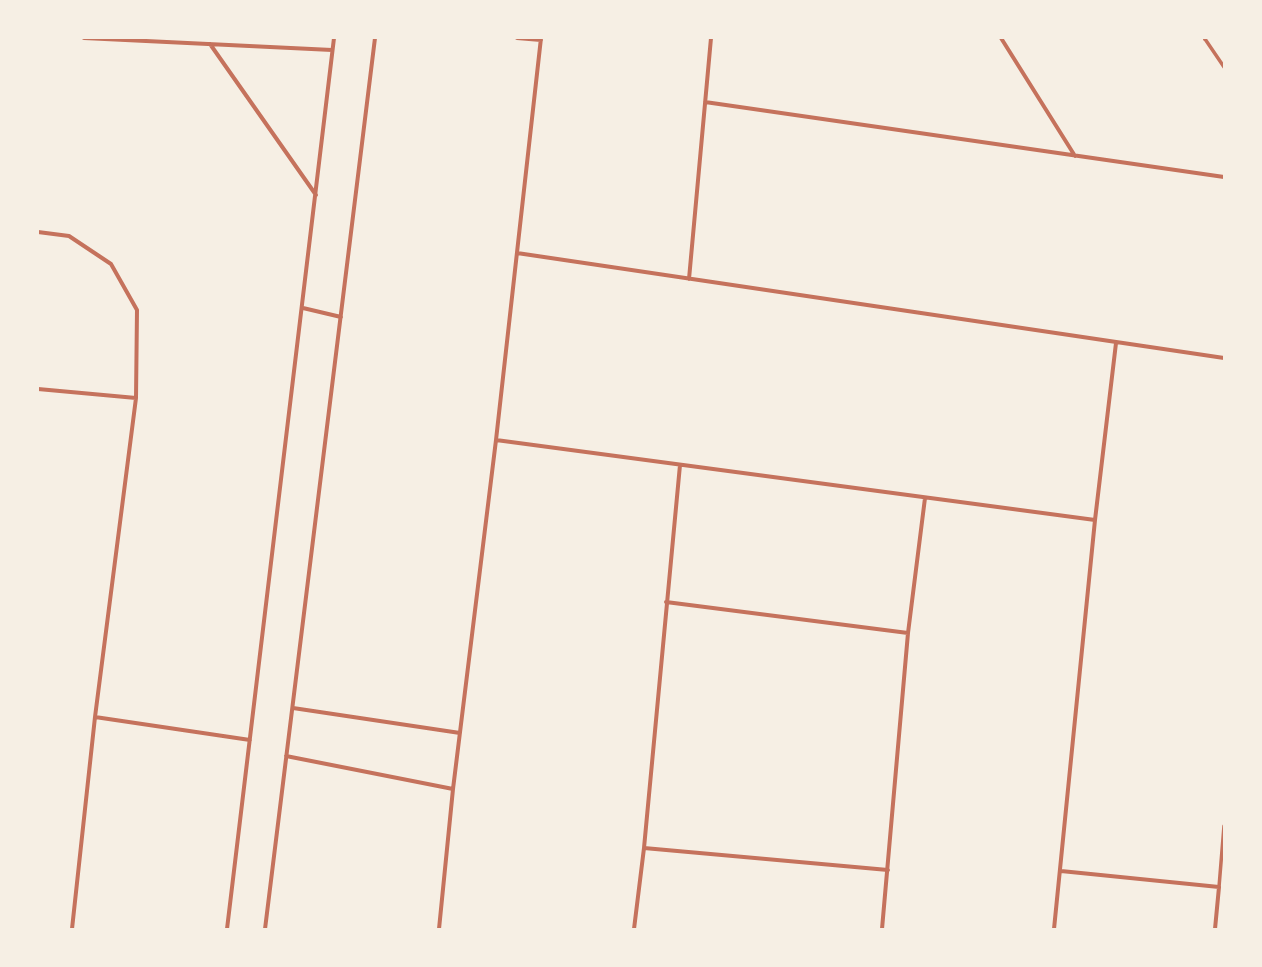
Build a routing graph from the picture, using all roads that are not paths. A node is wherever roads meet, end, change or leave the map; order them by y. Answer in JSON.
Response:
{"nodes":[{"id":1,"x":84,"y":38,"type":"edge"},
{"id":2,"x":334,"y":38,"type":"edge"},
{"id":3,"x":375,"y":38,"type":"edge"},
{"id":4,"x":517,"y":38,"type":"edge"},
{"id":5,"x":711,"y":38,"type":"edge"},
{"id":6,"x":1001,"y":38,"type":"edge"},
{"id":7,"x":1205,"y":38,"type":"edge"},
{"id":8,"x":541,"y":39,"type":"edge"},
{"id":9,"x":210,"y":44,"type":"junction"},
{"id":10,"x":332,"y":50,"type":"junction"},
{"id":11,"x":1224,"y":67,"type":"edge"},
{"id":12,"x":705,"y":102,"type":"junction"},
{"id":13,"x":1075,"y":156,"type":"junction"},
{"id":14,"x":1224,"y":177,"type":"edge"},
{"id":15,"x":316,"y":195,"type":"junction"},
{"id":16,"x":38,"y":232,"type":"edge"},
{"id":17,"x":517,"y":254,"type":"junction"},
{"id":18,"x":689,"y":279,"type":"junction"},
{"id":19,"x":302,"y":308,"type":"junction"},
{"id":20,"x":341,"y":317,"type":"junction"},
{"id":21,"x":1116,"y":343,"type":"junction"},
{"id":22,"x":1224,"y":358,"type":"edge"},
{"id":23,"x":38,"y":389,"type":"edge"},
{"id":24,"x":136,"y":398,"type":"junction"},
{"id":25,"x":496,"y":440,"type":"junction"},
{"id":26,"x":680,"y":465,"type":"junction"},
{"id":27,"x":925,"y":498,"type":"junction"},
{"id":28,"x":1095,"y":520,"type":"junction"},
{"id":29,"x":666,"y":602,"type":"junction"},
{"id":30,"x":908,"y":633,"type":"junction"},
{"id":31,"x":292,"y":708,"type":"junction"},
{"id":32,"x":95,"y":717,"type":"junction"},
{"id":33,"x":460,"y":733,"type":"junction"},
{"id":34,"x":250,"y":740,"type":"junction"},
{"id":35,"x":286,"y":756,"type":"junction"},
{"id":36,"x":453,"y":789,"type":"junction"},
{"id":37,"x":1224,"y":826,"type":"edge"},
{"id":38,"x":644,"y":848,"type":"junction"},
{"id":39,"x":888,"y":870,"type":"junction"},
{"id":40,"x":1061,"y":871,"type":"junction"},
{"id":41,"x":1219,"y":887,"type":"junction"},
{"id":42,"x":72,"y":929,"type":"edge"},
{"id":43,"x":227,"y":929,"type":"edge"},
{"id":44,"x":265,"y":929,"type":"edge"},
{"id":45,"x":439,"y":929,"type":"edge"},
{"id":46,"x":634,"y":929,"type":"edge"},
{"id":47,"x":882,"y":929,"type":"edge"},
{"id":48,"x":1054,"y":929,"type":"edge"},
{"id":49,"x":1215,"y":929,"type":"edge"}],
"edges":[{"from":1,"to":9,"type":"street"},
{"from":2,"to":10,"type":"street"},
{"from":3,"to":20,"type":"street"},
{"from":4,"to":8,"type":"street"},
{"from":5,"to":12,"type":"street"},
{"from":6,"to":13,"type":"street"},
{"from":7,"to":11,"type":"street"},
{"from":8,"to":17,"type":"street"},
{"from":9,"to":10,"type":"street"},
{"from":9,"to":15,"type":"street"},
{"from":10,"to":15,"type":"street"},
{"from":12,"to":13,"type":"street"},
{"from":12,"to":18,"type":"street"},
{"from":13,"to":14,"type":"street"},
{"from":15,"to":19,"type":"street"},
{"from":16,"to":24,"type":"street"},
{"from":17,"to":18,"type":"street"},
{"from":17,"to":25,"type":"street"},
{"from":18,"to":21,"type":"street"},
{"from":19,"to":20,"type":"street"},
{"from":19,"to":34,"type":"street"},
{"from":20,"to":31,"type":"street"},
{"from":21,"to":22,"type":"street"},
{"from":21,"to":28,"type":"street"},
{"from":23,"to":24,"type":"street"},
{"from":24,"to":32,"type":"street"},
{"from":25,"to":26,"type":"street"},
{"from":25,"to":33,"type":"street"},
{"from":26,"to":27,"type":"street"},
{"from":26,"to":29,"type":"street"},
{"from":27,"to":28,"type":"street"},
{"from":27,"to":30,"type":"street"},
{"from":28,"to":40,"type":"street"},
{"from":29,"to":30,"type":"street"},
{"from":29,"to":38,"type":"street"},
{"from":30,"to":39,"type":"street"},
{"from":31,"to":33,"type":"street"},
{"from":31,"to":35,"type":"street"},
{"from":32,"to":34,"type":"street"},
{"from":32,"to":42,"type":"street"},
{"from":33,"to":36,"type":"street"},
{"from":34,"to":43,"type":"street"},
{"from":35,"to":36,"type":"street"},
{"from":35,"to":44,"type":"street"},
{"from":36,"to":45,"type":"street"},
{"from":37,"to":41,"type":"street"},
{"from":38,"to":39,"type":"street"},
{"from":38,"to":46,"type":"street"},
{"from":39,"to":47,"type":"street"},
{"from":40,"to":41,"type":"street"},
{"from":40,"to":48,"type":"street"},
{"from":41,"to":49,"type":"street"}]}
